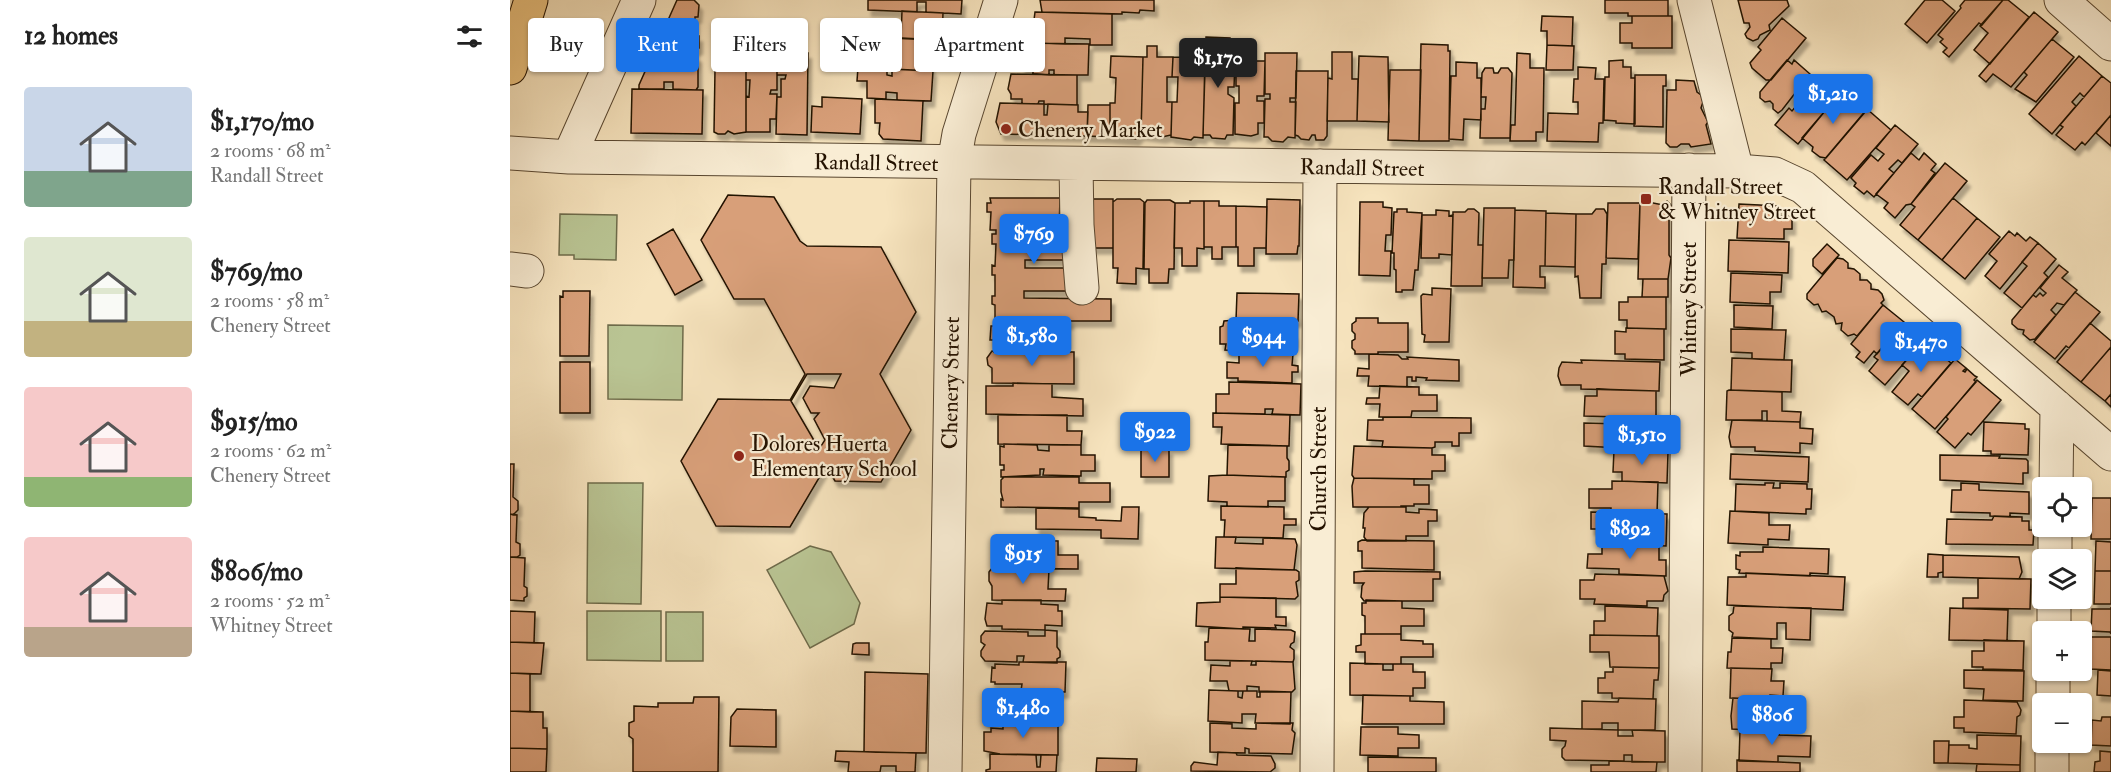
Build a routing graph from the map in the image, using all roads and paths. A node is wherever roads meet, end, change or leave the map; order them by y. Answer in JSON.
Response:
{"nodes":[{"id":1,"x":531,"y":0,"type":"edge"},
{"id":2,"x":639,"y":0,"type":"edge"},
{"id":3,"x":1001,"y":0,"type":"edge"},
{"id":4,"x":1694,"y":0,"type":"edge"},
{"id":5,"x":2061,"y":0,"type":"edge"},
{"id":6,"x":2111,"y":44,"type":"edge"},
{"id":7,"x":510,"y":68,"type":"edge"},
{"id":8,"x":510,"y":153,"type":"edge"},
{"id":9,"x":569,"y":158,"type":"junction"},
{"id":10,"x":954,"y":163,"type":"junction"},
{"id":11,"x":1076,"y":164,"type":"junction"},
{"id":12,"x":1320,"y":166,"type":"junction"},
{"id":13,"x":1689,"y":170,"type":"junction"},
{"id":14,"x":1737,"y":171,"type":"junction"},
{"id":15,"x":1082,"y":288,"type":"dead end"},
{"id":16,"x":2057,"y":407,"type":"junction"},
{"id":17,"x":2111,"y":454,"type":"edge"},
{"id":18,"x":2055,"y":477,"type":"edge"},
{"id":19,"x":2052,"y":753,"type":"edge"},
{"id":20,"x":945,"y":772,"type":"edge"},
{"id":21,"x":1317,"y":772,"type":"edge"},
{"id":22,"x":1685,"y":772,"type":"edge"},
{"id":23,"x":2052,"y":772,"type":"edge"}],
"edges":[{"from":1,"to":7,"type":"main road"},
{"from":2,"to":9,"type":"street"},
{"from":3,"to":10,"type":"street","name":"Chenery Street"},
{"from":4,"to":14,"type":"street"},
{"from":5,"to":6,"type":"street"},
{"from":8,"to":9,"type":"street","name":"Randall Street"},
{"from":9,"to":10,"type":"street","name":"Randall Street"},
{"from":10,"to":11,"type":"street","name":"Randall Street"},
{"from":10,"to":20,"type":"street","name":"Chenery Street"},
{"from":11,"to":12,"type":"street","name":"Randall Street"},
{"from":11,"to":15,"type":"street"},
{"from":12,"to":13,"type":"street","name":"Randall Street"},
{"from":12,"to":21,"type":"street","name":"Church Street"},
{"from":13,"to":14,"type":"street","name":"Randall Street"},
{"from":13,"to":22,"type":"street","name":"Whitney Street"},
{"from":14,"to":16,"type":"street","name":"Randall Street"},
{"from":16,"to":17,"type":"street","name":"Randall Street"},
{"from":16,"to":18,"type":"street"},
{"from":19,"to":23,"type":"street"}]}
